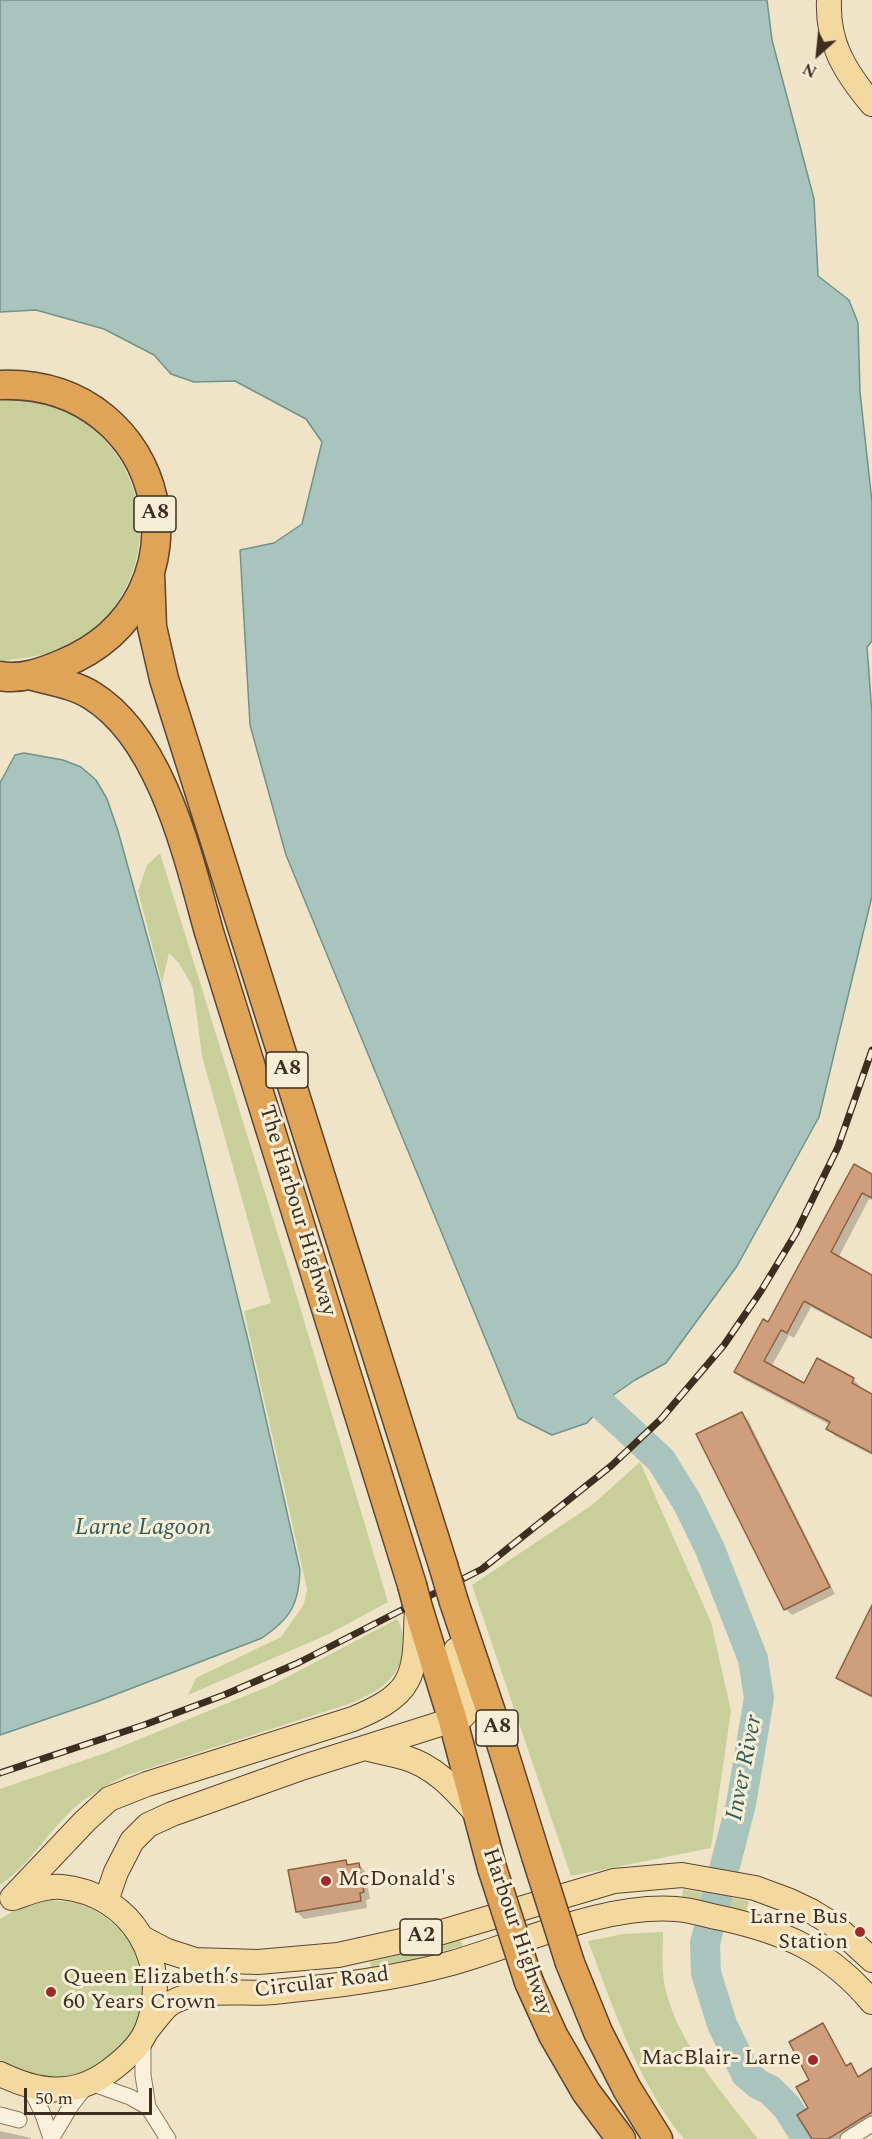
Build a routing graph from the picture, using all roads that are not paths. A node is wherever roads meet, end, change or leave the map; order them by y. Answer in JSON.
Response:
{"nodes":[{"id":1,"x":829,"y":0,"type":"edge"},
{"id":2,"x":871,"y":104,"type":"edge"},
{"id":3,"x":0,"y":385,"type":"edge"},
{"id":4,"x":150,"y":572,"type":"junction"},
{"id":5,"x":30,"y":675,"type":"junction"},
{"id":6,"x":0,"y":676,"type":"edge"},
{"id":7,"x":433,"y":1589,"type":"junction"},
{"id":8,"x":453,"y":1721,"type":"junction"},
{"id":9,"x":365,"y":1748,"type":"junction"},
{"id":10,"x":476,"y":1813,"type":"junction"},
{"id":11,"x":6,"y":1901,"type":"edge"},
{"id":12,"x":106,"y":1901,"type":"junction"},
{"id":13,"x":144,"y":1939,"type":"junction"},
{"id":14,"x":872,"y":1960,"type":"edge"},
{"id":15,"x":872,"y":2002,"type":"edge"},
{"id":16,"x":145,"y":2033,"type":"junction"},
{"id":17,"x":0,"y":2074,"type":"edge"},
{"id":18,"x":89,"y":2084,"type":"junction"},
{"id":19,"x":29,"y":2086,"type":"junction"},
{"id":20,"x":148,"y":2107,"type":"junction"},
{"id":21,"x":0,"y":2115,"type":"edge"},
{"id":22,"x":19,"y":2120,"type":"dead end"},
{"id":23,"x":872,"y":2124,"type":"edge"},
{"id":24,"x":51,"y":2139,"type":"edge"},
{"id":25,"x":168,"y":2139,"type":"edge"},
{"id":26,"x":621,"y":2139,"type":"edge"},
{"id":27,"x":658,"y":2139,"type":"edge"},
{"id":28,"x":848,"y":2139,"type":"edge"}],
"edges":[{"from":1,"to":2,"type":"main road"},
{"from":3,"to":4,"type":"highway","number":"A8"},
{"from":4,"to":5,"type":"highway","number":"A8"},
{"from":4,"to":7,"type":"highway","number":"A8"},
{"from":5,"to":6,"type":"highway","number":"A8"},
{"from":5,"to":7,"type":"highway","name":"The Harbour Highway","number":"A8"},
{"from":7,"to":8,"type":"highway","number":"A8"},
{"from":7,"to":11,"type":"main road"},
{"from":7,"to":27,"type":"highway","number":"A8","bridge":true},
{"from":8,"to":9,"type":"main road"},
{"from":8,"to":10,"type":"highway","number":"A8"},
{"from":9,"to":10,"type":"main road"},
{"from":9,"to":12,"type":"main road"},
{"from":10,"to":26,"type":"highway","name":"Harbour Highway","number":"A8","bridge":true},
{"from":11,"to":12,"type":"main road","number":"A2"},
{"from":12,"to":13,"type":"main road","number":"A2"},
{"from":13,"to":14,"type":"main road","name":"Circular Road","number":"A2"},
{"from":13,"to":16,"type":"main road","number":"A2"},
{"from":15,"to":16,"type":"main road","name":"Circular Road","number":"A2"},
{"from":16,"to":18,"type":"main road","number":"A2"},
{"from":16,"to":20,"type":"street"},
{"from":17,"to":19,"type":"main road","number":"A2"},
{"from":18,"to":19,"type":"main road","number":"A2"},
{"from":18,"to":20,"type":"street"},
{"from":18,"to":24,"type":"street"},
{"from":19,"to":24,"type":"street"},
{"from":20,"to":25,"type":"street"},
{"from":21,"to":22,"type":"street"},
{"from":23,"to":28,"type":"street"}]}
